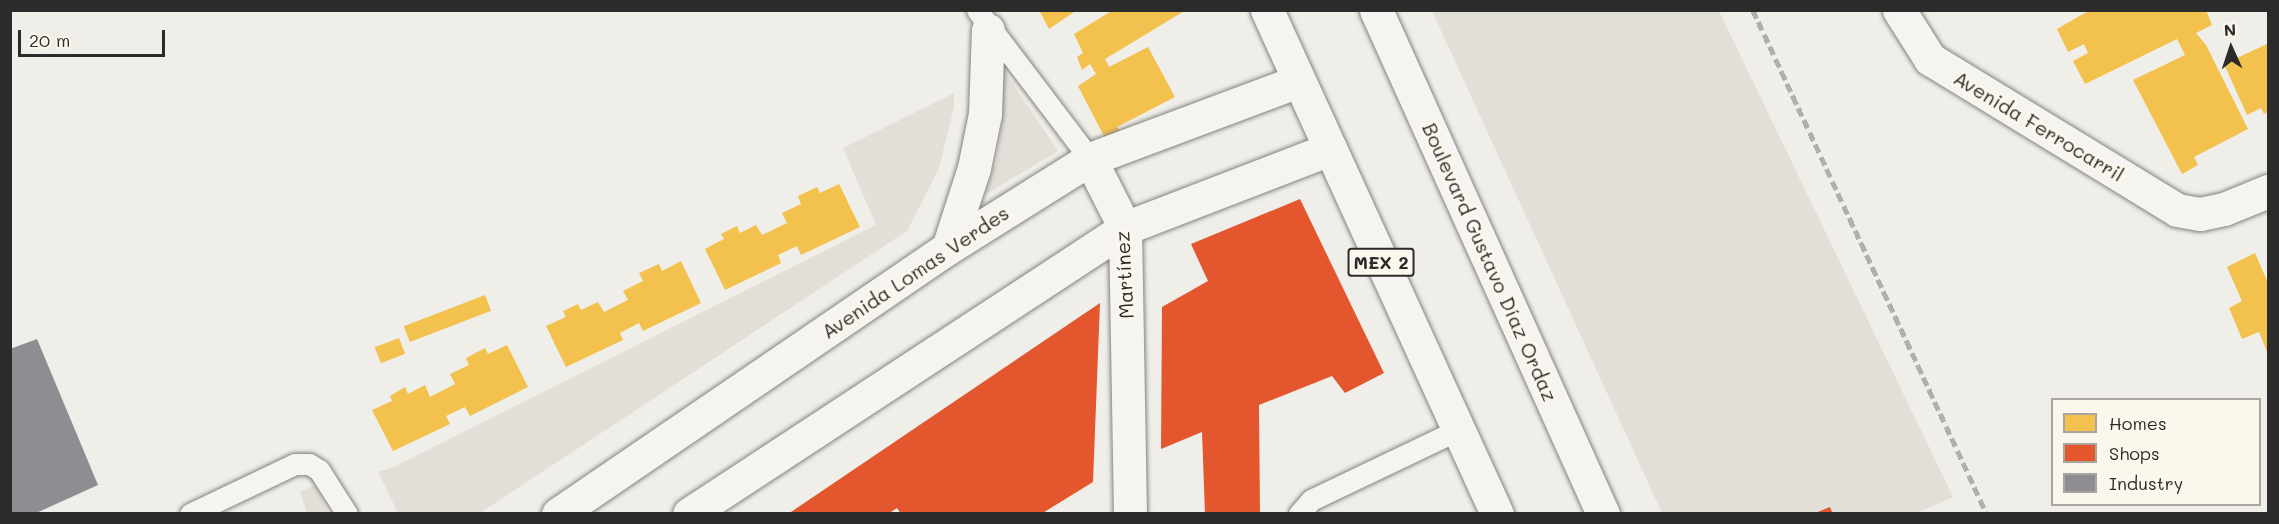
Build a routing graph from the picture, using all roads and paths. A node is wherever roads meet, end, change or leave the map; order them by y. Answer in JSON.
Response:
{"nodes":[{"id":1,"x":1268,"y":10,"type":"edge"},
{"id":2,"x":1376,"y":10,"type":"edge"},
{"id":3,"x":1899,"y":10,"type":"edge"},
{"id":4,"x":983,"y":20,"type":"edge"},
{"id":5,"x":1299,"y":81,"type":"junction"},
{"id":6,"x":1330,"y":150,"type":"junction"},
{"id":7,"x":1090,"y":159,"type":"junction"},
{"id":8,"x":2268,"y":191,"type":"edge"},
{"id":9,"x":1125,"y":228,"type":"junction"},
{"id":10,"x":948,"y":248,"type":"junction"},
{"id":11,"x":1458,"y":430,"type":"junction"},
{"id":12,"x":190,"y":513,"type":"edge"},
{"id":13,"x":347,"y":513,"type":"edge"},
{"id":14,"x":558,"y":513,"type":"edge"},
{"id":15,"x":689,"y":513,"type":"edge"},
{"id":16,"x":1130,"y":513,"type":"edge"},
{"id":17,"x":1299,"y":513,"type":"edge"},
{"id":18,"x":1497,"y":513,"type":"edge"},
{"id":19,"x":1603,"y":513,"type":"edge"}],
"edges":[{"from":1,"to":5,"type":"street","number":"MEX 2"},
{"from":2,"to":19,"type":"street","name":"Boulevard Gustavo Díaz Ordaz"},
{"from":3,"to":8,"type":"street","name":"Avenida Ferrocarril"},
{"from":4,"to":7,"type":"lane","name":"Martínez"},
{"from":4,"to":10,"type":"street"},
{"from":5,"to":6,"type":"street","number":"MEX 2"},
{"from":5,"to":7,"type":"street","name":"Avenida Lomas Verdes"},
{"from":6,"to":9,"type":"street"},
{"from":6,"to":11,"type":"street","number":"MEX 2"},
{"from":7,"to":9,"type":"street","name":"Martínez"},
{"from":7,"to":10,"type":"street","name":"Avenida Lomas Verdes"},
{"from":9,"to":15,"type":"street"},
{"from":9,"to":16,"type":"street","name":"Martínez"},
{"from":10,"to":14,"type":"street","name":"Avenida Lomas Verdes"},
{"from":11,"to":17,"type":"lane"},
{"from":11,"to":18,"type":"street","number":"MEX 2"},
{"from":12,"to":13,"type":"lane"}]}
